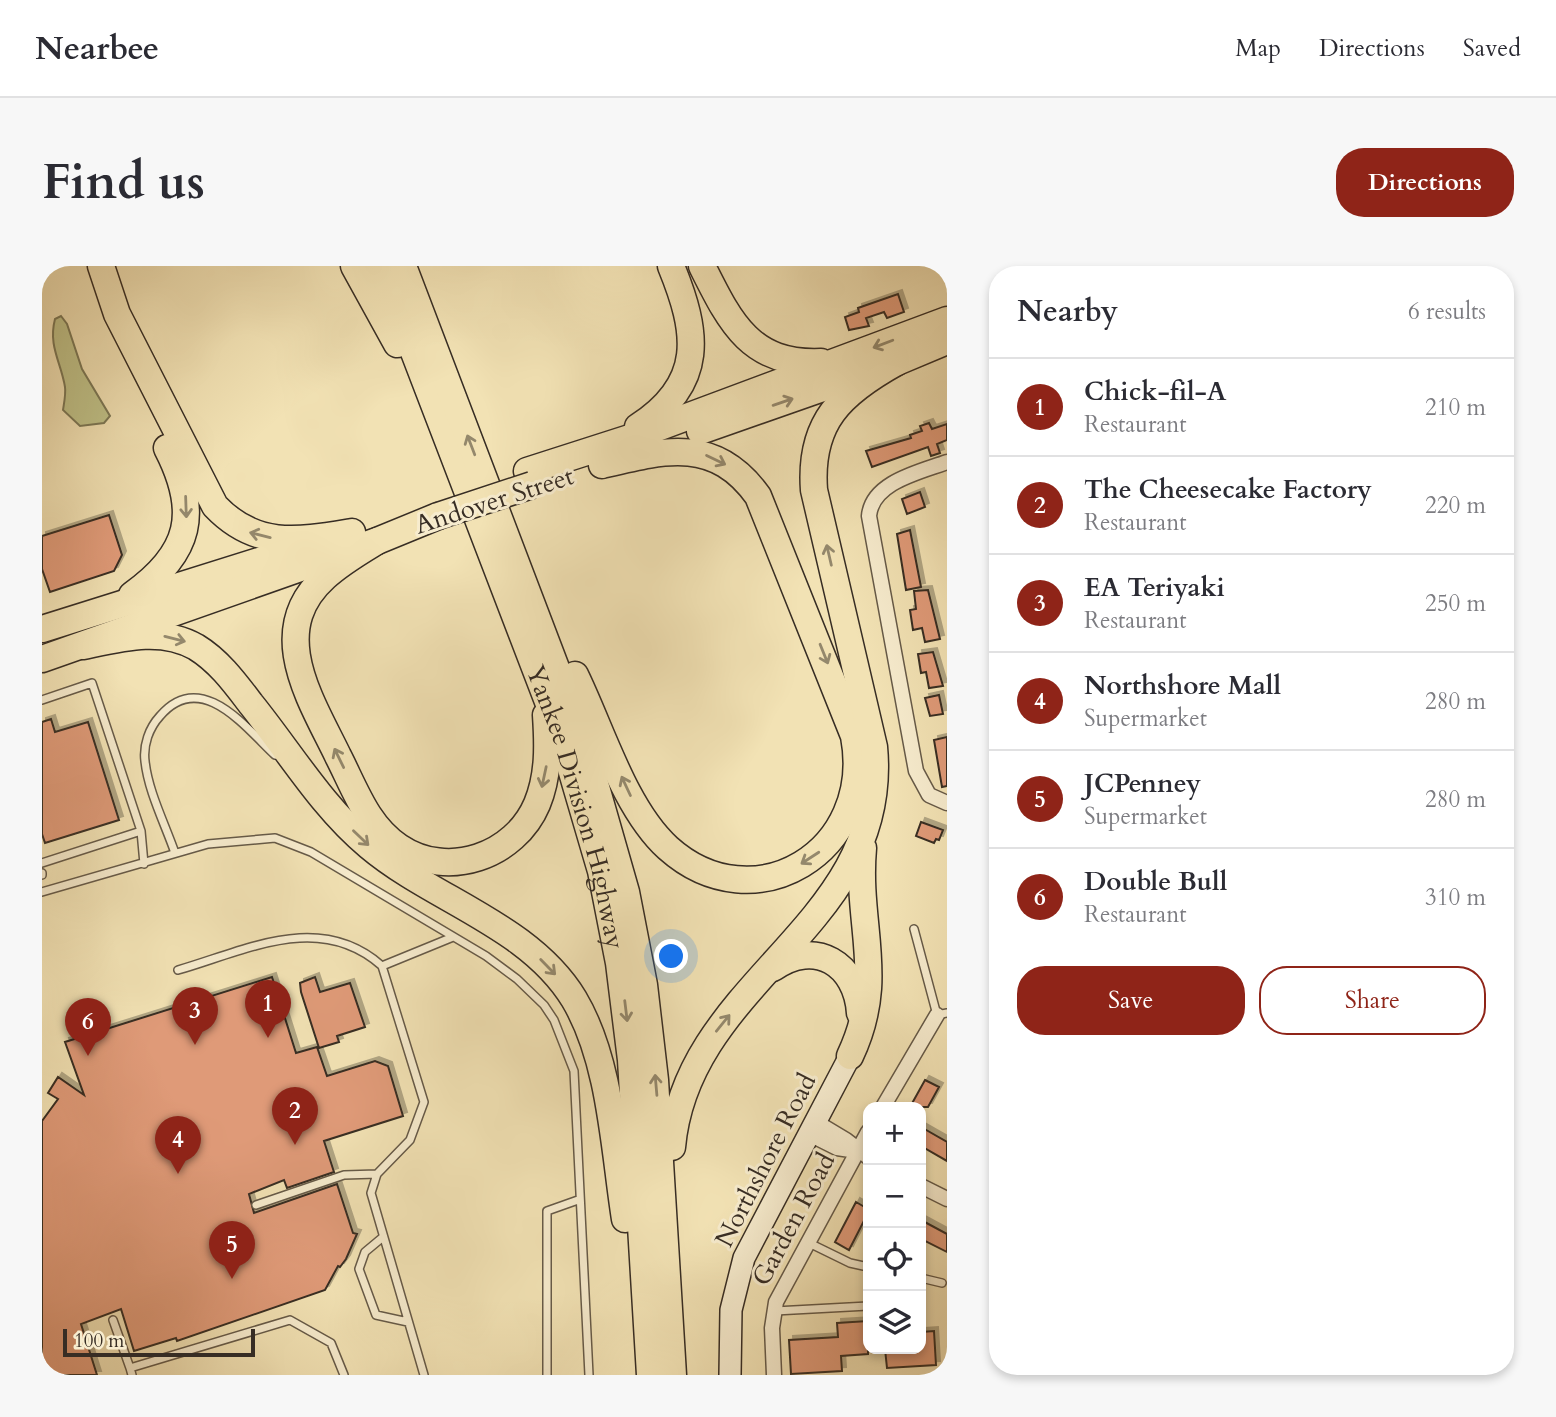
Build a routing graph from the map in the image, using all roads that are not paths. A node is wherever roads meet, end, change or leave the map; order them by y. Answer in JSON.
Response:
{"nodes":[{"id":1,"x":83,"y":266,"type":"edge"},
{"id":2,"x":101,"y":266,"type":"edge"},
{"id":3,"x":354,"y":266,"type":"edge"},
{"id":4,"x":381,"y":266,"type":"edge"},
{"id":5,"x":403,"y":266,"type":"edge"},
{"id":6,"x":410,"y":266,"type":"edge"},
{"id":7,"x":671,"y":266,"type":"edge"},
{"id":8,"x":702,"y":266,"type":"edge"},
{"id":9,"x":947,"y":320,"type":"edge"},
{"id":10,"x":425,"y":324,"type":"junction"},
{"id":11,"x":947,"y":341,"type":"edge"},
{"id":12,"x":843,"y":359,"type":"junction"},
{"id":13,"x":897,"y":362,"type":"junction"},
{"id":14,"x":442,"y":424,"type":"junction"},
{"id":15,"x":598,"y":458,"type":"junction"},
{"id":16,"x":947,"y":462,"type":"edge"},
{"id":17,"x":436,"y":509,"type":"junction"},
{"id":18,"x":352,"y":532,"type":"junction"},
{"id":19,"x":377,"y":541,"type":"junction"},
{"id":20,"x":517,"y":564,"type":"junction"},
{"id":21,"x":103,"y":609,"type":"junction"},
{"id":22,"x":42,"y":629,"type":"edge"},
{"id":23,"x":524,"y":639,"type":"junction"},
{"id":24,"x":83,"y":646,"type":"junction"},
{"id":25,"x":42,"y":659,"type":"edge"},
{"id":26,"x":42,"y":700,"type":"edge"},
{"id":27,"x":324,"y":798,"type":"junction"},
{"id":28,"x":947,"y":803,"type":"edge"},
{"id":29,"x":141,"y":831,"type":"junction"},
{"id":30,"x":864,"y":838,"type":"junction"},
{"id":31,"x":175,"y":853,"type":"junction"},
{"id":32,"x":42,"y":863,"type":"edge"},
{"id":33,"x":144,"y":864,"type":"junction"},
{"id":34,"x":42,"y":892,"type":"edge"},
{"id":35,"x":914,"y":929,"type":"dead end"},
{"id":36,"x":453,"y":937,"type":"junction"},
{"id":37,"x":382,"y":966,"type":"junction"},
{"id":38,"x":178,"y":970,"type":"dead end"},
{"id":39,"x":763,"y":975,"type":"junction"},
{"id":40,"x":942,"y":1014,"type":"edge"},
{"id":41,"x":850,"y":1056,"type":"junction"},
{"id":42,"x":886,"y":1102,"type":"edge"},
{"id":43,"x":812,"y":1128,"type":"junction"},
{"id":44,"x":863,"y":1154,"type":"edge"},
{"id":45,"x":377,"y":1174,"type":"junction"},
{"id":46,"x":926,"y":1188,"type":"edge"},
{"id":47,"x":947,"y":1199,"type":"edge"},
{"id":48,"x":578,"y":1200,"type":"junction"},
{"id":49,"x":256,"y":1205,"type":"dead end"},
{"id":50,"x":383,"y":1237,"type":"junction"},
{"id":51,"x":806,"y":1242,"type":"junction"},
{"id":52,"x":863,"y":1266,"type":"edge"},
{"id":53,"x":926,"y":1279,"type":"edge"},
{"id":54,"x":942,"y":1283,"type":"dead end"},
{"id":55,"x":668,"y":1299,"type":"junction"},
{"id":56,"x":863,"y":1306,"type":"edge"},
{"id":57,"x":773,"y":1311,"type":"junction"},
{"id":58,"x":113,"y":1320,"type":"dead end"},
{"id":59,"x":408,"y":1322,"type":"junction"},
{"id":60,"x":131,"y":1372,"type":"edge"},
{"id":61,"x":657,"y":1374,"type":"edge"},
{"id":62,"x":344,"y":1375,"type":"edge"},
{"id":63,"x":424,"y":1375,"type":"edge"},
{"id":64,"x":547,"y":1375,"type":"edge"},
{"id":65,"x":589,"y":1375,"type":"edge"},
{"id":66,"x":730,"y":1375,"type":"edge"},
{"id":67,"x":774,"y":1375,"type":"edge"}],
"edges":[{"from":1,"to":21,"type":"highway","one_way":true},
{"from":18,"to":2,"type":"highway","one_way":true},
{"from":3,"to":14,"type":"highway"},
{"from":4,"to":14,"type":"highway","name":"Yankee Division Highway"},
{"from":5,"to":10,"type":"highway","name":"Yankee Division Highway"},
{"from":6,"to":10,"type":"highway"},
{"from":7,"to":15,"type":"highway"},
{"from":8,"to":12,"type":"highway"},
{"from":9,"to":12,"type":"highway","name":"Andover Street","one_way":true},
{"from":20,"to":10,"type":"highway","name":"Yankee Division Highway","one_way":true},
{"from":11,"to":13,"type":"highway","name":"Andover Street"},
{"from":12,"to":15,"type":"highway","name":"Andover Street"},
{"from":15,"to":13,"type":"highway","name":"Andover Street","one_way":true},
{"from":30,"to":13,"type":"highway","one_way":true},
{"from":14,"to":23,"type":"highway","name":"Yankee Division Highway"},
{"from":15,"to":17,"type":"highway","name":"Andover Street","bridge":true},
{"from":15,"to":20,"type":"highway","one_way":true},
{"from":16,"to":28,"type":"street"},
{"from":17,"to":18,"type":"highway","name":"Andover Street"},
{"from":17,"to":19,"type":"highway","name":"Andover Street"},
{"from":18,"to":21,"type":"highway","name":"Andover Street"},
{"from":23,"to":19,"type":"highway","one_way":true},
{"from":19,"to":24,"type":"highway","name":"Andover Street"},
{"from":55,"to":20,"type":"highway","name":"Yankee Division Highway","one_way":true},
{"from":21,"to":22,"type":"highway","name":"Andover Street"},
{"from":23,"to":61,"type":"highway","name":"Yankee Division Highway","one_way":true},
{"from":24,"to":25,"type":"highway","name":"Andover Street"},
{"from":24,"to":27,"type":"highway","one_way":true},
{"from":26,"to":29,"type":"lane"},
{"from":27,"to":31,"type":"lane"},
{"from":27,"to":61,"type":"highway","one_way":true},
{"from":29,"to":32,"type":"lane"},
{"from":29,"to":33,"type":"lane"},
{"from":30,"to":39,"type":"highway"},
{"from":30,"to":41,"type":"highway"},
{"from":31,"to":33,"type":"lane"},
{"from":31,"to":36,"type":"lane"},
{"from":33,"to":34,"type":"lane"},
{"from":35,"to":40,"type":"lane"},
{"from":36,"to":37,"type":"lane"},
{"from":36,"to":48,"type":"lane"},
{"from":37,"to":38,"type":"lane"},
{"from":37,"to":45,"type":"lane"},
{"from":39,"to":41,"type":"highway"},
{"from":55,"to":39,"type":"highway","one_way":true},
{"from":40,"to":42,"type":"street"},
{"from":41,"to":43,"type":"street","name":"Northshore Road"},
{"from":43,"to":44,"type":"street"},
{"from":43,"to":66,"type":"street","name":"Northshore Road"},
{"from":44,"to":51,"type":"street","name":"Garden Road"},
{"from":45,"to":49,"type":"lane"},
{"from":45,"to":50,"type":"lane"},
{"from":46,"to":47,"type":"street"},
{"from":48,"to":64,"type":"lane"},
{"from":48,"to":65,"type":"lane"},
{"from":50,"to":59,"type":"lane"},
{"from":50,"to":59,"type":"lane"},
{"from":51,"to":52,"type":"lane"},
{"from":51,"to":57,"type":"street","name":"Garden Road"},
{"from":53,"to":54,"type":"lane"},
{"from":55,"to":61,"type":"highway","name":"Yankee Division Highway"},
{"from":56,"to":57,"type":"lane"},
{"from":57,"to":67,"type":"street","name":"Garden Road"},
{"from":58,"to":60,"type":"lane"},
{"from":59,"to":63,"type":"lane"},
{"from":60,"to":62,"type":"lane"}]}
